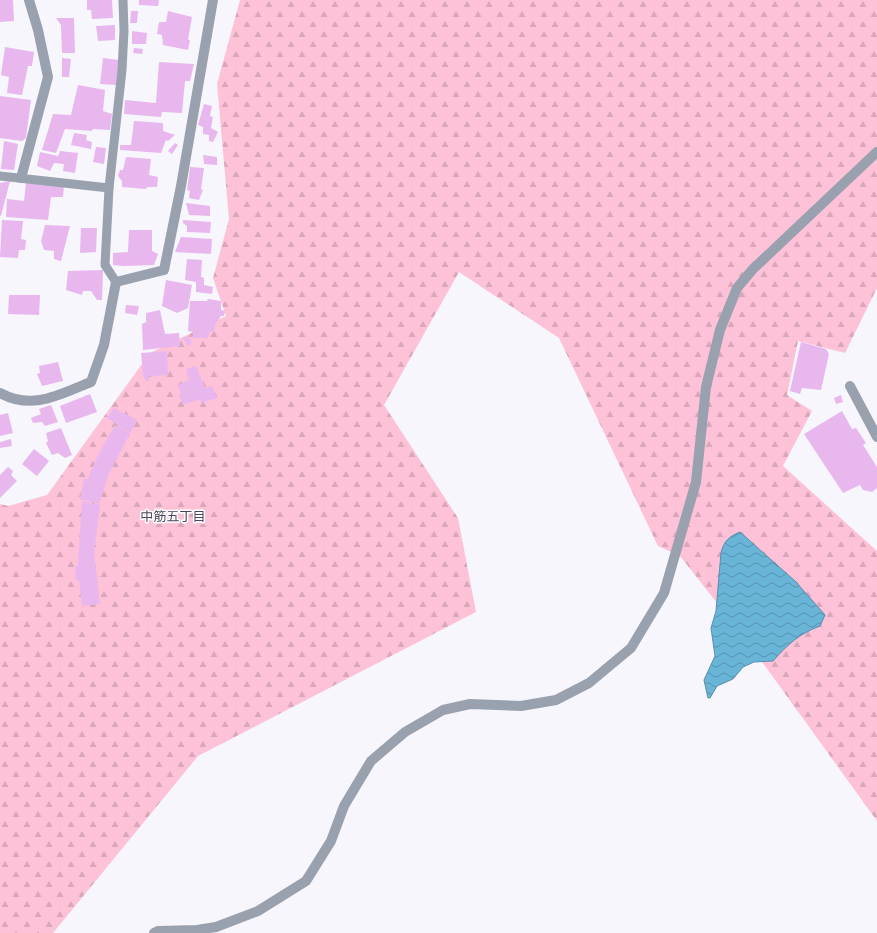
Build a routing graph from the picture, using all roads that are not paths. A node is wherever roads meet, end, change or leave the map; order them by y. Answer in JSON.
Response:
{"nodes":[{"id":1,"x":29,"y":0,"type":"edge"},
{"id":2,"x":122,"y":0,"type":"edge"},
{"id":3,"x":213,"y":0,"type":"edge"},
{"id":4,"x":877,"y":152,"type":"edge"},
{"id":5,"x":0,"y":176,"type":"edge"},
{"id":6,"x":21,"y":178,"type":"junction"},
{"id":7,"x":109,"y":188,"type":"junction"},
{"id":8,"x":116,"y":282,"type":"junction"},
{"id":9,"x":850,"y":386,"type":"dead end"},
{"id":10,"x":0,"y":393,"type":"edge"},
{"id":11,"x":877,"y":437,"type":"edge"},
{"id":12,"x":154,"y":933,"type":"edge"}],
"edges":[{"from":1,"to":6,"type":"street"},
{"from":2,"to":7,"type":"lane"},
{"from":3,"to":8,"type":"street"},
{"from":4,"to":12,"type":"street"},
{"from":5,"to":6,"type":"lane"},
{"from":6,"to":7,"type":"lane"},
{"from":7,"to":8,"type":"lane"},
{"from":8,"to":10,"type":"street"},
{"from":9,"to":11,"type":"street"}]}
